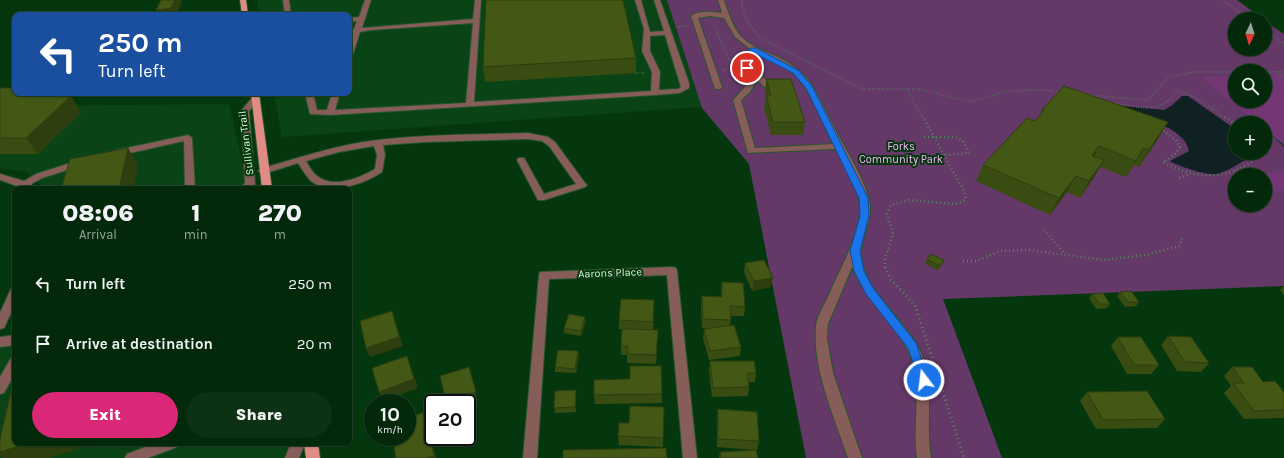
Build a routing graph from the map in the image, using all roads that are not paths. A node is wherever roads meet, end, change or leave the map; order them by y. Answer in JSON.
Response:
{"nodes":[{"id":1,"x":243,"y":0,"type":"edge"},
{"id":2,"x":286,"y":0,"type":"edge"},
{"id":3,"x":368,"y":0,"type":"edge"},
{"id":4,"x":478,"y":0,"type":"edge"},
{"id":5,"x":638,"y":0,"type":"edge"},
{"id":6,"x":657,"y":0,"type":"edge"},
{"id":7,"x":721,"y":0,"type":"edge"},
{"id":8,"x":244,"y":12,"type":"edge"},
{"id":9,"x":288,"y":12,"type":"edge"},
{"id":10,"x":726,"y":16,"type":"junction"},
{"id":11,"x":361,"y":19,"type":"junction"},
{"id":12,"x":352,"y":20,"type":"edge"},
{"id":13,"x":476,"y":25,"type":"junction"},
{"id":14,"x":352,"y":30,"type":"edge"},
{"id":15,"x":671,"y":30,"type":"junction"},
{"id":16,"x":352,"y":32,"type":"edge"},
{"id":17,"x":647,"y":34,"type":"junction"},
{"id":18,"x":753,"y":50,"type":"junction"},
{"id":19,"x":757,"y":75,"type":"junction"},
{"id":20,"x":770,"y":86,"type":"edge"},
{"id":21,"x":718,"y":87,"type":"dead end"},
{"id":22,"x":656,"y":93,"type":"junction"},
{"id":23,"x":310,"y":96,"type":"edge"},
{"id":24,"x":335,"y":96,"type":"edge"},
{"id":25,"x":255,"y":97,"type":"edge"},
{"id":26,"x":470,"y":105,"type":"junction"},
{"id":27,"x":330,"y":113,"type":"junction"},
{"id":28,"x":378,"y":143,"type":"junction"},
{"id":29,"x":839,"y":146,"type":"junction"},
{"id":30,"x":106,"y":156,"type":"edge"},
{"id":31,"x":92,"y":159,"type":"edge"},
{"id":32,"x":300,"y":160,"type":"junction"},
{"id":33,"x":521,"y":160,"type":"dead end"},
{"id":34,"x":63,"y":168,"type":"junction"},
{"id":35,"x":263,"y":171,"type":"junction"},
{"id":36,"x":0,"y":177,"type":"edge"},
{"id":37,"x":66,"y":180,"type":"edge"},
{"id":38,"x":28,"y":186,"type":"edge"},
{"id":39,"x":190,"y":186,"type":"edge"},
{"id":40,"x":248,"y":186,"type":"edge"},
{"id":41,"x":266,"y":186,"type":"edge"},
{"id":42,"x":855,"y":248,"type":"junction"},
{"id":43,"x":12,"y":299,"type":"edge"},
{"id":44,"x":0,"y":325,"type":"edge"},
{"id":45,"x":12,"y":340,"type":"edge"},
{"id":46,"x":0,"y":342,"type":"edge"},
{"id":47,"x":12,"y":376,"type":"edge"},
{"id":48,"x":1,"y":387,"type":"edge"},
{"id":49,"x":164,"y":446,"type":"edge"},
{"id":50,"x":297,"y":446,"type":"edge"},
{"id":51,"x":311,"y":446,"type":"edge"},
{"id":52,"x":132,"y":458,"type":"edge"},
{"id":53,"x":292,"y":458,"type":"edge"},
{"id":54,"x":313,"y":458,"type":"edge"},
{"id":55,"x":530,"y":458,"type":"edge"},
{"id":56,"x":690,"y":458,"type":"edge"},
{"id":57,"x":855,"y":458,"type":"edge"},
{"id":58,"x":924,"y":458,"type":"edge"}],
"edges":[{"from":1,"to":8,"type":"main road"},
{"from":2,"to":9,"type":"street"},
{"from":3,"to":11,"type":"street"},
{"from":4,"to":13,"type":"street"},
{"from":5,"to":17,"type":"street"},
{"from":6,"to":15,"type":"street"},
{"from":7,"to":10,"type":"street"},
{"from":10,"to":18,"type":"street"},
{"from":10,"to":21,"type":"street"},
{"from":11,"to":12,"type":"street"},
{"from":11,"to":14,"type":"street"},
{"from":13,"to":16,"type":"street"},
{"from":13,"to":26,"type":"street"},
{"from":15,"to":17,"type":"street"},
{"from":15,"to":22,"type":"street"},
{"from":17,"to":22,"type":"street"},
{"from":18,"to":19,"type":"street"},
{"from":18,"to":29,"type":"street"},
{"from":19,"to":20,"type":"street"},
{"from":19,"to":29,"type":"street"},
{"from":22,"to":26,"type":"street"},
{"from":23,"to":27,"type":"street"},
{"from":24,"to":27,"type":"street"},
{"from":25,"to":35,"type":"main road","name":"Sullivan Trail"},
{"from":25,"to":40,"type":"street"},
{"from":26,"to":27,"type":"street"},
{"from":28,"to":32,"type":"street"},
{"from":28,"to":32,"type":"street"},
{"from":28,"to":33,"type":"street"},
{"from":29,"to":42,"type":"street"},
{"from":30,"to":39,"type":"street"},
{"from":31,"to":34,"type":"street"},
{"from":32,"to":35,"type":"street"},
{"from":34,"to":37,"type":"street"},
{"from":34,"to":38,"type":"street"},
{"from":35,"to":41,"type":"main road","name":"Sullivan Trail"},
{"from":36,"to":38,"type":"street"},
{"from":42,"to":57,"type":"street"},
{"from":42,"to":58,"type":"street"},
{"from":43,"to":44,"type":"street"},
{"from":45,"to":46,"type":"street"},
{"from":47,"to":48,"type":"street"},
{"from":49,"to":52,"type":"street"},
{"from":50,"to":53,"type":"street"},
{"from":51,"to":54,"type":"main road"},
{"from":55,"to":56,"type":"street","name":"Aarons Place"}]}
